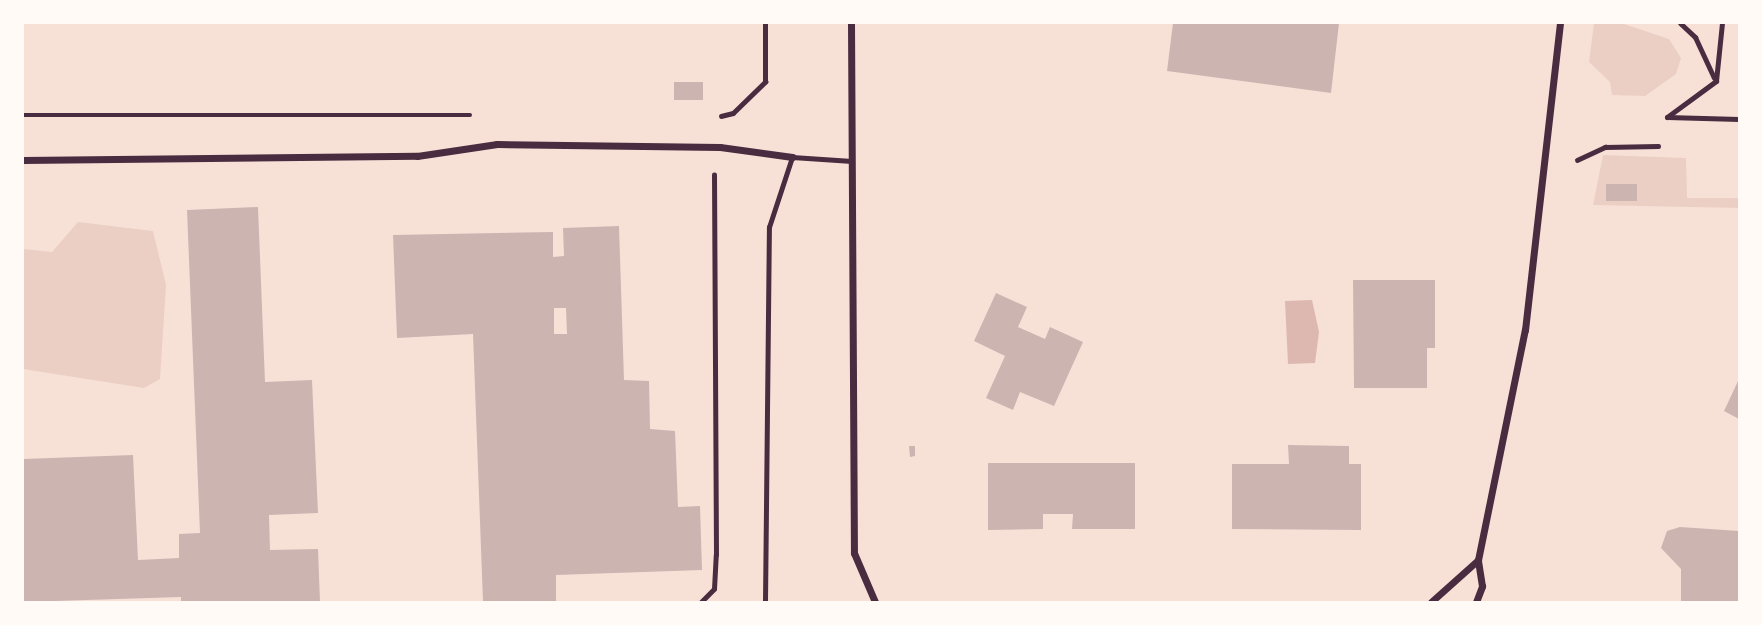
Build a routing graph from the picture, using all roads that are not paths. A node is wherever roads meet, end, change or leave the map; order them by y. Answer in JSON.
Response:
{"nodes":[{"id":1,"x":851,"y":23,"type":"edge"},
{"id":2,"x":1560,"y":23,"type":"edge"},
{"id":3,"x":1680,"y":23,"type":"edge"},
{"id":4,"x":1722,"y":23,"type":"edge"},
{"id":5,"x":1716,"y":81,"type":"junction"},
{"id":6,"x":1739,"y":119,"type":"edge"},
{"id":7,"x":792,"y":157,"type":"junction"},
{"id":8,"x":23,"y":160,"type":"edge"},
{"id":9,"x":852,"y":161,"type":"junction"},
{"id":10,"x":1478,"y":560,"type":"junction"},
{"id":11,"x":765,"y":602,"type":"edge"},
{"id":12,"x":876,"y":602,"type":"edge"},
{"id":13,"x":1431,"y":602,"type":"edge"},
{"id":14,"x":1476,"y":602,"type":"edge"}],
"edges":[{"from":1,"to":9,"type":"street"},
{"from":2,"to":10,"type":"street"},
{"from":3,"to":5,"type":"lane"},
{"from":4,"to":5,"type":"lane"},
{"from":5,"to":6,"type":"lane"},
{"from":7,"to":8,"type":"street"},
{"from":7,"to":9,"type":"lane"},
{"from":7,"to":11,"type":"lane"},
{"from":9,"to":12,"type":"street"},
{"from":10,"to":13,"type":"street"},
{"from":10,"to":14,"type":"street"}]}
